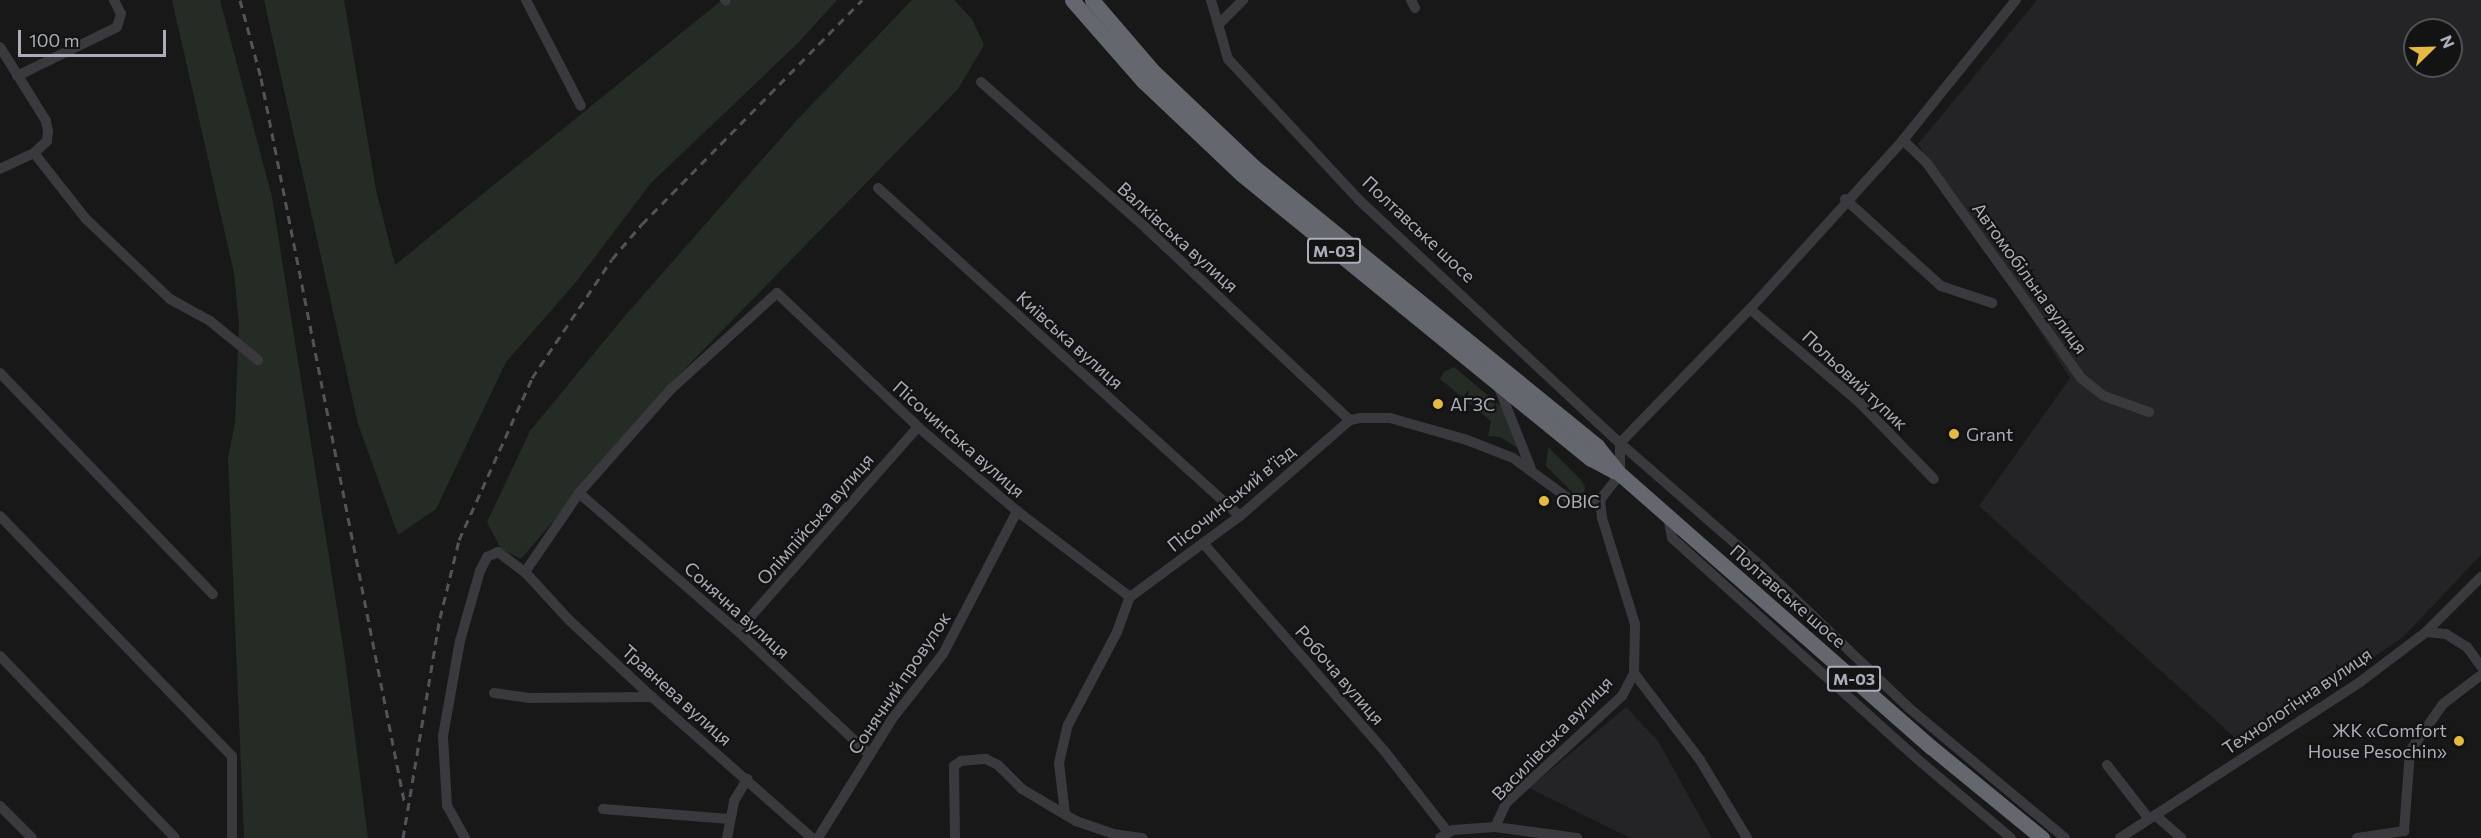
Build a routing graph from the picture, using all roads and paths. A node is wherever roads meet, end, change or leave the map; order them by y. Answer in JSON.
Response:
{"nodes":[{"id":1,"x":114,"y":0,"type":"edge"},
{"id":2,"x":526,"y":0,"type":"edge"},
{"id":3,"x":1072,"y":0,"type":"edge"},
{"id":4,"x":1092,"y":0,"type":"edge"},
{"id":5,"x":1211,"y":0,"type":"edge"},
{"id":6,"x":1243,"y":0,"type":"edge"},
{"id":7,"x":2016,"y":0,"type":"edge"},
{"id":8,"x":1220,"y":23,"type":"junction"},
{"id":9,"x":0,"y":47,"type":"edge"},
{"id":10,"x":17,"y":76,"type":"junction"},
{"id":11,"x":981,"y":82,"type":"dead end"},
{"id":12,"x":581,"y":106,"type":"dead end"},
{"id":13,"x":1903,"y":140,"type":"junction"},
{"id":14,"x":33,"y":153,"type":"junction"},
{"id":15,"x":0,"y":169,"type":"edge"},
{"id":16,"x":878,"y":188,"type":"dead end"},
{"id":17,"x":1845,"y":200,"type":"junction"},
{"id":18,"x":1992,"y":303,"type":"dead end"},
{"id":19,"x":1750,"y":309,"type":"junction"},
{"id":20,"x":258,"y":360,"type":"dead end"},
{"id":21,"x":0,"y":373,"type":"edge"},
{"id":22,"x":1496,"y":383,"type":"junction"},
{"id":23,"x":2149,"y":412,"type":"dead end"},
{"id":24,"x":1350,"y":420,"type":"junction"},
{"id":25,"x":918,"y":427,"type":"junction"},
{"id":26,"x":1620,"y":443,"type":"junction"},
{"id":27,"x":1531,"y":469,"type":"junction"},
{"id":28,"x":1620,"y":474,"type":"junction"},
{"id":29,"x":1934,"y":479,"type":"dead end"},
{"id":30,"x":579,"y":493,"type":"junction"},
{"id":31,"x":1600,"y":500,"type":"junction"},
{"id":32,"x":1017,"y":511,"type":"junction"},
{"id":33,"x":0,"y":516,"type":"edge"},
{"id":34,"x":1240,"y":516,"type":"junction"},
{"id":35,"x":1668,"y":517,"type":"junction"},
{"id":36,"x":1203,"y":543,"type":"junction"},
{"id":37,"x":525,"y":572,"type":"junction"},
{"id":38,"x":2481,"y":577,"type":"edge"},
{"id":39,"x":213,"y":594,"type":"dead end"},
{"id":40,"x":1130,"y":597,"type":"junction"},
{"id":41,"x":738,"y":631,"type":"junction"},
{"id":42,"x":2426,"y":632,"type":"junction"},
{"id":43,"x":0,"y":656,"type":"edge"},
{"id":44,"x":2481,"y":666,"type":"edge"},
{"id":45,"x":1634,"y":673,"type":"junction"},
{"id":46,"x":2481,"y":675,"type":"edge"},
{"id":47,"x":494,"y":693,"type":"dead end"},
{"id":48,"x":652,"y":697,"type":"junction"},
{"id":49,"x":870,"y":755,"type":"junction"},
{"id":50,"x":2107,"y":765,"type":"dead end"},
{"id":51,"x":747,"y":779,"type":"junction"},
{"id":52,"x":0,"y":806,"type":"edge"},
{"id":53,"x":603,"y":809,"type":"dead end"},
{"id":54,"x":1065,"y":814,"type":"junction"},
{"id":55,"x":2152,"y":817,"type":"junction"},
{"id":56,"x":729,"y":819,"type":"junction"},
{"id":57,"x":1495,"y":827,"type":"junction"},
{"id":58,"x":1443,"y":835,"type":"edge"},
{"id":59,"x":1113,"y":836,"type":"edge"},
{"id":60,"x":32,"y":838,"type":"edge"},
{"id":61,"x":176,"y":838,"type":"edge"},
{"id":62,"x":232,"y":838,"type":"edge"},
{"id":63,"x":465,"y":838,"type":"edge"},
{"id":64,"x":727,"y":838,"type":"edge"},
{"id":65,"x":812,"y":838,"type":"edge"},
{"id":66,"x":818,"y":838,"type":"edge"},
{"id":67,"x":955,"y":838,"type":"edge"},
{"id":68,"x":1143,"y":838,"type":"edge"},
{"id":69,"x":1577,"y":838,"type":"edge"},
{"id":70,"x":1747,"y":838,"type":"edge"},
{"id":71,"x":2011,"y":838,"type":"edge"},
{"id":72,"x":2042,"y":838,"type":"edge"},
{"id":73,"x":2065,"y":838,"type":"edge"},
{"id":74,"x":2120,"y":838,"type":"edge"},
{"id":75,"x":2181,"y":838,"type":"edge"},
{"id":76,"x":2357,"y":838,"type":"edge"}],
"edges":[{"from":1,"to":10,"type":"street"},
{"from":2,"to":12,"type":"street"},
{"from":3,"to":22,"type":"highway","number":"М-03"},
{"from":4,"to":28,"type":"highway","number":"М-03"},
{"from":5,"to":8,"type":"street","name":"Полтавське шосе"},
{"from":6,"to":8,"type":"street"},
{"from":7,"to":13,"type":"street"},
{"from":8,"to":26,"type":"street","name":"Полтавське шосе"},
{"from":9,"to":10,"type":"street"},
{"from":10,"to":14,"type":"street"},
{"from":11,"to":24,"type":"street","name":"Валківська вулиця"},
{"from":13,"to":17,"type":"street"},
{"from":13,"to":23,"type":"street","name":"Автомобільна вулиця"},
{"from":14,"to":15,"type":"street"},
{"from":14,"to":20,"type":"street"},
{"from":16,"to":34,"type":"street","name":"Київська вулиця"},
{"from":17,"to":18,"type":"street"},
{"from":17,"to":19,"type":"street"},
{"from":19,"to":26,"type":"street"},
{"from":19,"to":29,"type":"street","name":"Польовий тупик"},
{"from":21,"to":39,"type":"street"},
{"from":22,"to":27,"type":"street"},
{"from":22,"to":28,"type":"highway","number":"М-03"},
{"from":24,"to":27,"type":"street"},
{"from":24,"to":34,"type":"street","name":"Пісочинський в’їзд"},
{"from":25,"to":30,"type":"street","name":"Пісочинська вулиця"},
{"from":25,"to":32,"type":"street","name":"Пісочинська вулиця"},
{"from":25,"to":41,"type":"street","name":"Олімпійська вулиця"},
{"from":26,"to":28,"type":"street"},
{"from":26,"to":73,"type":"street","name":"Полтавське шосе"},
{"from":27,"to":31,"type":"street"},
{"from":28,"to":31,"type":"street"},
{"from":28,"to":35,"type":"highway","name":"Полтавське шосе","number":"М-03"},
{"from":30,"to":37,"type":"street"},
{"from":30,"to":41,"type":"street","name":"Сонячна вулиця"},
{"from":31,"to":45,"type":"street","name":"Василівська вулиця"},
{"from":32,"to":40,"type":"street","name":"Пісочинська вулиця"},
{"from":32,"to":49,"type":"street","name":"Сонячний провулок"},
{"from":33,"to":62,"type":"street"},
{"from":34,"to":36,"type":"street","name":"Пісочинський в’їзд"},
{"from":35,"to":71,"type":"street"},
{"from":35,"to":72,"type":"highway","name":"Полтавське шосе","number":"М-03"},
{"from":36,"to":40,"type":"street","name":"Пісочинський в’їзд"},
{"from":36,"to":58,"type":"street","name":"Робоча вулиця"},
{"from":37,"to":48,"type":"street","name":"Травнева вулиця"},
{"from":37,"to":63,"type":"street","name":"Травнева вулиця"},
{"from":38,"to":42,"type":"street","name":"Технологічна вулиця"},
{"from":40,"to":54,"type":"street"},
{"from":41,"to":49,"type":"street","name":"Сонячна вулиця"},
{"from":42,"to":44,"type":"street"},
{"from":42,"to":55,"type":"street","name":"Технологічна вулиця"},
{"from":43,"to":61,"type":"street"},
{"from":45,"to":57,"type":"street","name":"Василівська вулиця"},
{"from":45,"to":70,"type":"street","name":"Василівська вулиця"},
{"from":46,"to":76,"type":"street"},
{"from":47,"to":48,"type":"street"},
{"from":48,"to":51,"type":"street","name":"Травнева вулиця"},
{"from":49,"to":66,"type":"street","name":"Сонячний провулок"},
{"from":50,"to":55,"type":"street"},
{"from":51,"to":56,"type":"street"},
{"from":51,"to":65,"type":"street","name":"Травнева вулиця"},
{"from":52,"to":60,"type":"street"},
{"from":53,"to":56,"type":"street"},
{"from":54,"to":59,"type":"street"},
{"from":54,"to":67,"type":"street"},
{"from":55,"to":74,"type":"street","name":"Технологічна вулиця"},
{"from":55,"to":75,"type":"street"},
{"from":56,"to":64,"type":"street"},
{"from":57,"to":58,"type":"street","name":"Василівська вулиця"},
{"from":57,"to":69,"type":"street","name":"Василівська вулиця"},
{"from":59,"to":68,"type":"street"}]}
